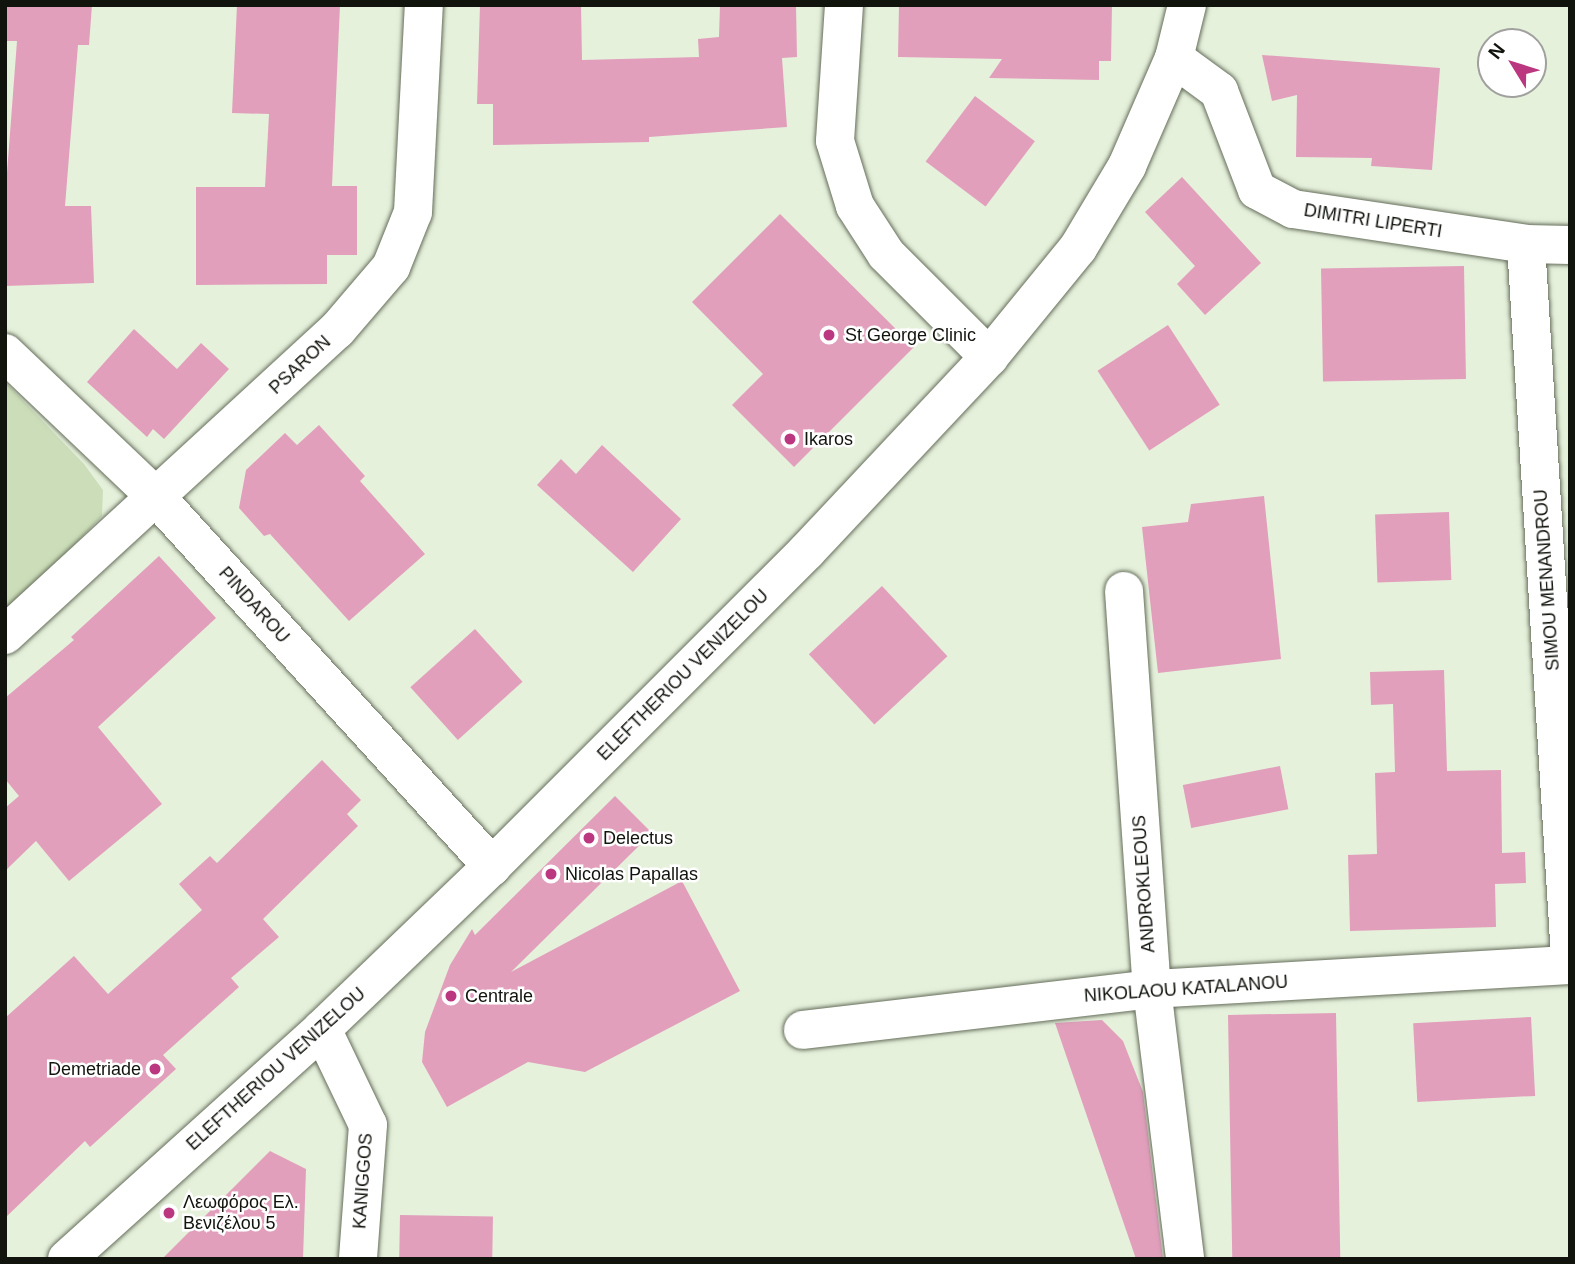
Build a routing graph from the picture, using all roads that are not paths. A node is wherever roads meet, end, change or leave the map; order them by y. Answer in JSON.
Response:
{"nodes":[{"id":1,"x":424,"y":5,"type":"edge"},
{"id":2,"x":844,"y":5,"type":"edge"},
{"id":3,"x":1188,"y":5,"type":"edge"},
{"id":4,"x":1174,"y":58,"type":"junction"},
{"id":5,"x":1526,"y":244,"type":"junction"},
{"id":6,"x":1570,"y":245,"type":"edge"},
{"id":7,"x":5,"y":353,"type":"edge"},
{"id":8,"x":989,"y":357,"type":"junction"},
{"id":9,"x":157,"y":498,"type":"junction"},
{"id":10,"x":1124,"y":591,"type":"dead end"},
{"id":11,"x":5,"y":635,"type":"edge"},
{"id":12,"x":492,"y":866,"type":"junction"},
{"id":13,"x":1570,"y":958,"type":"edge"},
{"id":14,"x":1570,"y":965,"type":"edge"},
{"id":15,"x":1152,"y":989,"type":"junction"},
{"id":16,"x":322,"y":1029,"type":"junction"},
{"id":17,"x":803,"y":1030,"type":"dead end"},
{"id":18,"x":67,"y":1259,"type":"edge"},
{"id":19,"x":358,"y":1259,"type":"edge"},
{"id":20,"x":1185,"y":1259,"type":"edge"}],
"edges":[{"from":1,"to":9,"type":"street","name":"PSARON"},
{"from":2,"to":8,"type":"street"},
{"from":3,"to":4,"type":"street","name":"ELEFTHERIOU VENIZELOU"},
{"from":4,"to":5,"type":"street","name":"DIMITRI LIPERTI"},
{"from":4,"to":8,"type":"street","name":"ELEFTHERIOU VENIZELOU"},
{"from":5,"to":6,"type":"street","name":"DIMITRI LIPERTI"},
{"from":5,"to":13,"type":"street","name":"SIMOU MENANDROU"},
{"from":7,"to":9,"type":"street","name":"PINDAROU"},
{"from":8,"to":12,"type":"street","name":"ELEFTHERIOU VENIZELOU"},
{"from":9,"to":11,"type":"street","name":"PSARON"},
{"from":9,"to":12,"type":"street","name":"PINDAROU"},
{"from":10,"to":15,"type":"street","name":"ANDROKLEOUS"},
{"from":12,"to":16,"type":"street","name":"ELEFTHERIOU VENIZELOU"},
{"from":14,"to":15,"type":"street","name":"NIKOLAOU KATALANOU"},
{"from":15,"to":17,"type":"street","name":"NIKOLAOU KATALANOU"},
{"from":15,"to":20,"type":"street","name":"ANDROKLEOUS"},
{"from":16,"to":18,"type":"street","name":"ELEFTHERIOU VENIZELOU"},
{"from":16,"to":19,"type":"street","name":"KANIGGOS"}]}
